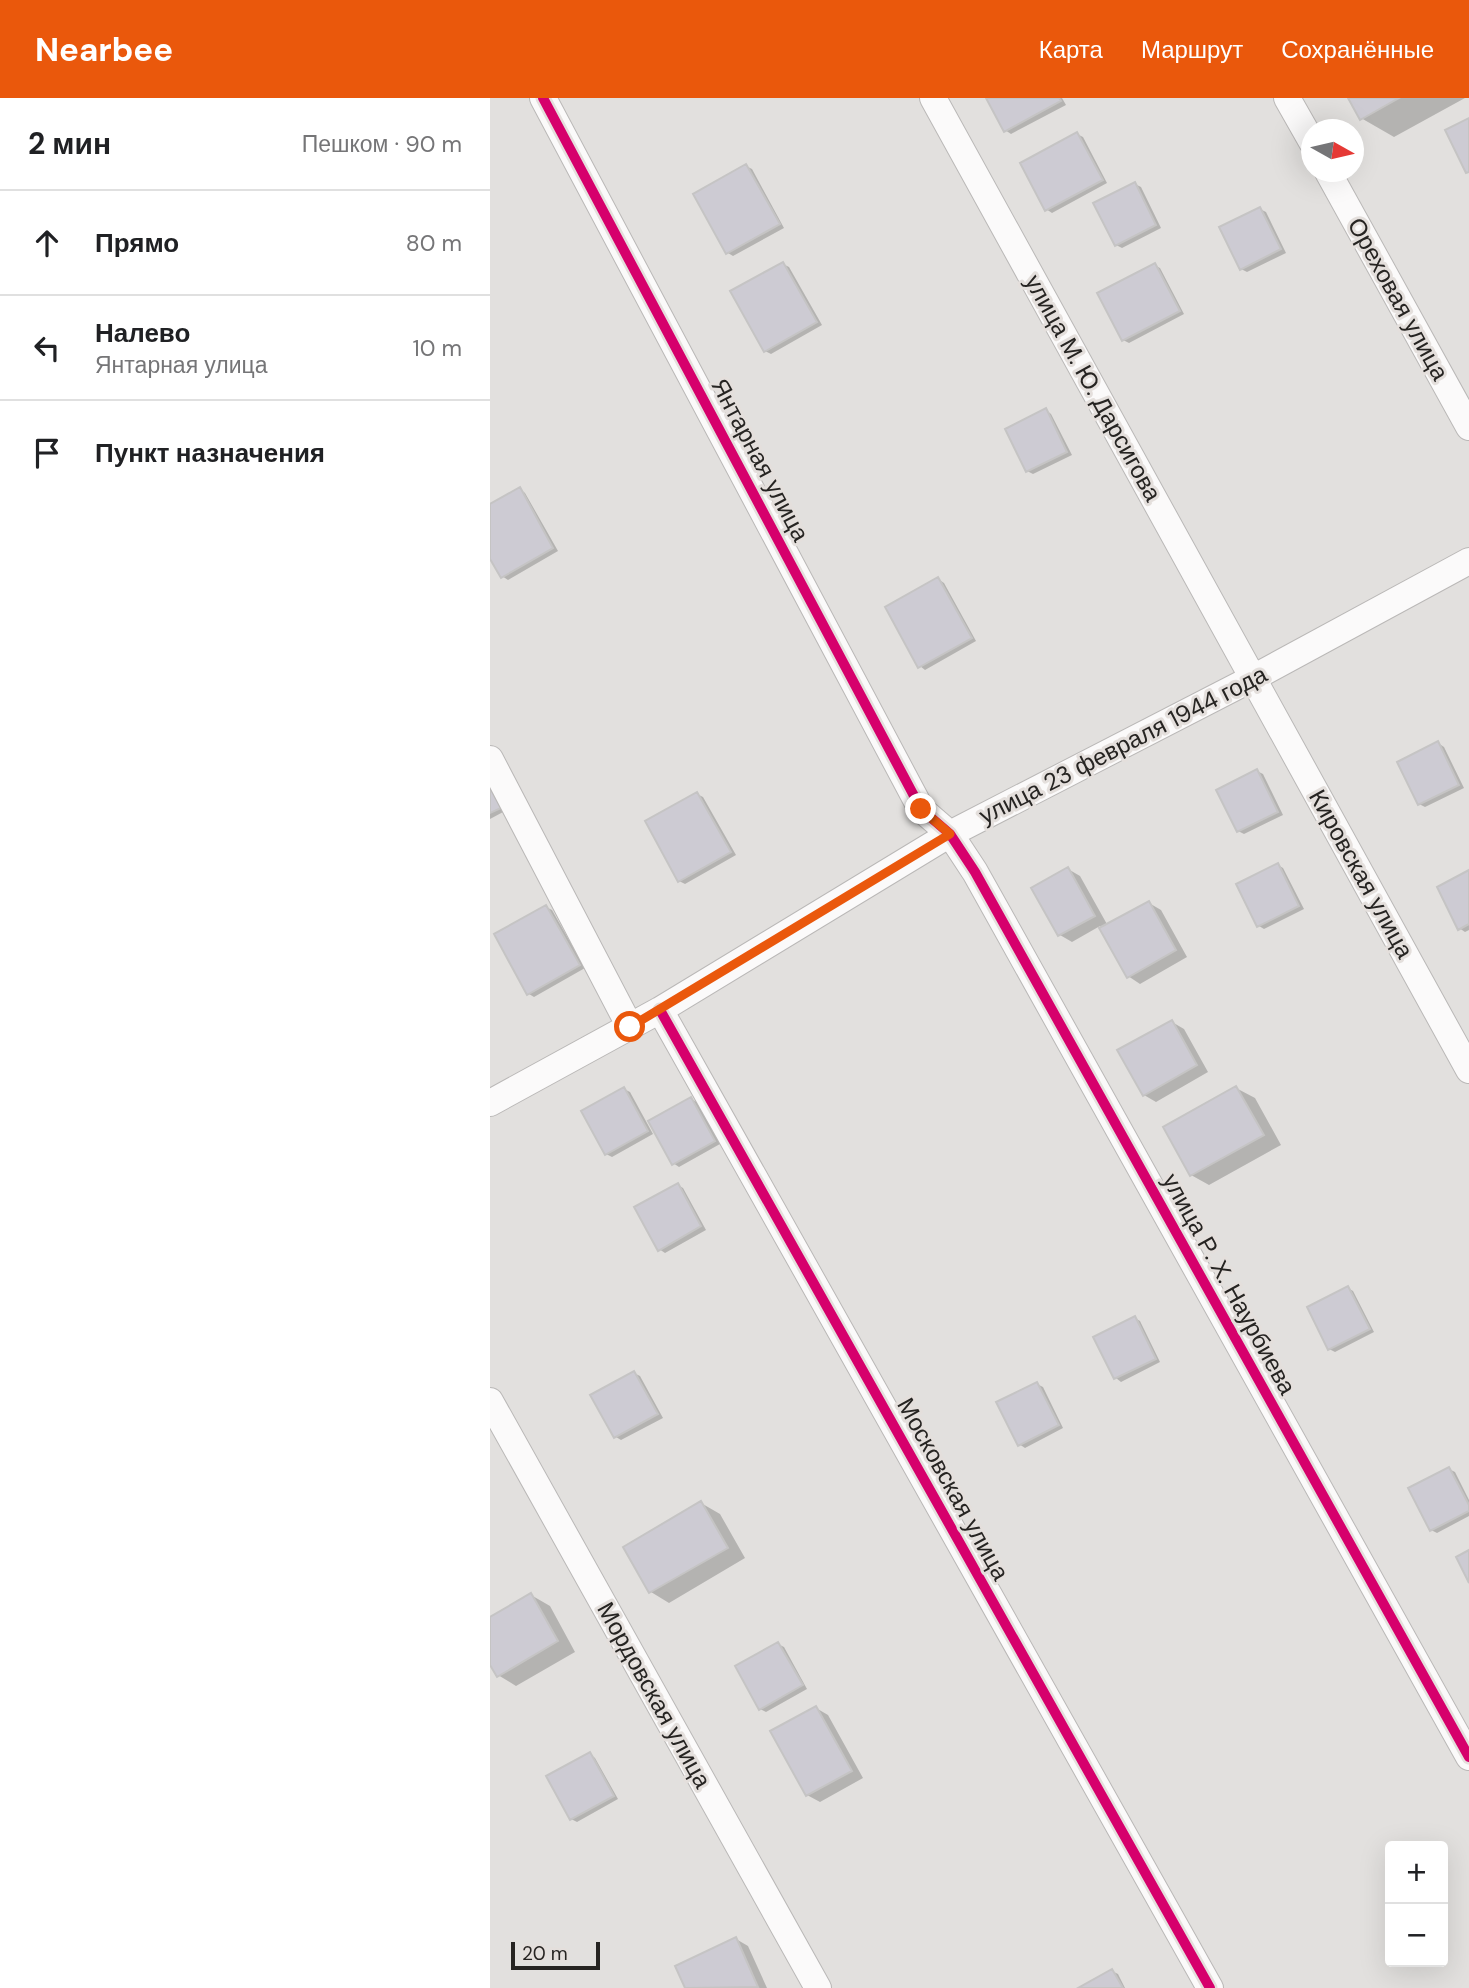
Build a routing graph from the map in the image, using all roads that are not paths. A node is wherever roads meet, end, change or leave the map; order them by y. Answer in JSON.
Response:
{"nodes":[{"id":1,"x":543,"y":98,"type":"edge"},
{"id":2,"x":933,"y":98,"type":"edge"},
{"id":3,"x":1287,"y":98,"type":"edge"},
{"id":4,"x":1301,"y":124,"type":"edge"},
{"id":5,"x":1334,"y":182,"type":"edge"},
{"id":6,"x":1469,"y":427,"type":"edge"},
{"id":7,"x":1469,"y":561,"type":"edge"},
{"id":8,"x":1252,"y":678,"type":"junction"},
{"id":9,"x":490,"y":759,"type":"edge"},
{"id":10,"x":950,"y":834,"type":"junction"},
{"id":11,"x":660,"y":1010,"type":"junction"},
{"id":12,"x":630,"y":1027,"type":"junction"},
{"id":13,"x":1469,"y":1070,"type":"edge"},
{"id":14,"x":490,"y":1104,"type":"edge"},
{"id":15,"x":490,"y":1401,"type":"edge"},
{"id":16,"x":1469,"y":1757,"type":"edge"},
{"id":17,"x":818,"y":1988,"type":"edge"},
{"id":18,"x":1210,"y":1988,"type":"edge"}],
"edges":[{"from":1,"to":10,"type":"street","name":"Янтарная улица"},
{"from":2,"to":8,"type":"street","name":"улица М. Ю. Дарсигова"},
{"from":3,"to":4,"type":"street"},
{"from":5,"to":6,"type":"street","name":"Ореховая улица"},
{"from":7,"to":8,"type":"street","name":"улица 23 февраля 1944 года"},
{"from":8,"to":10,"type":"street","name":"улица 23 февраля 1944 года"},
{"from":8,"to":13,"type":"street","name":"Кировская улица"},
{"from":9,"to":12,"type":"street"},
{"from":10,"to":11,"type":"street","name":"улица 23 февраля 1944 года"},
{"from":10,"to":16,"type":"street","name":"улица Р. Х. Наурбиева"},
{"from":11,"to":12,"type":"street","name":"улица 23 февраля 1944 года"},
{"from":11,"to":18,"type":"street","name":"Московская улица"},
{"from":12,"to":14,"type":"street","name":"улица 23 февраля 1944 года"},
{"from":15,"to":17,"type":"street","name":"Мордовская улица"}]}
